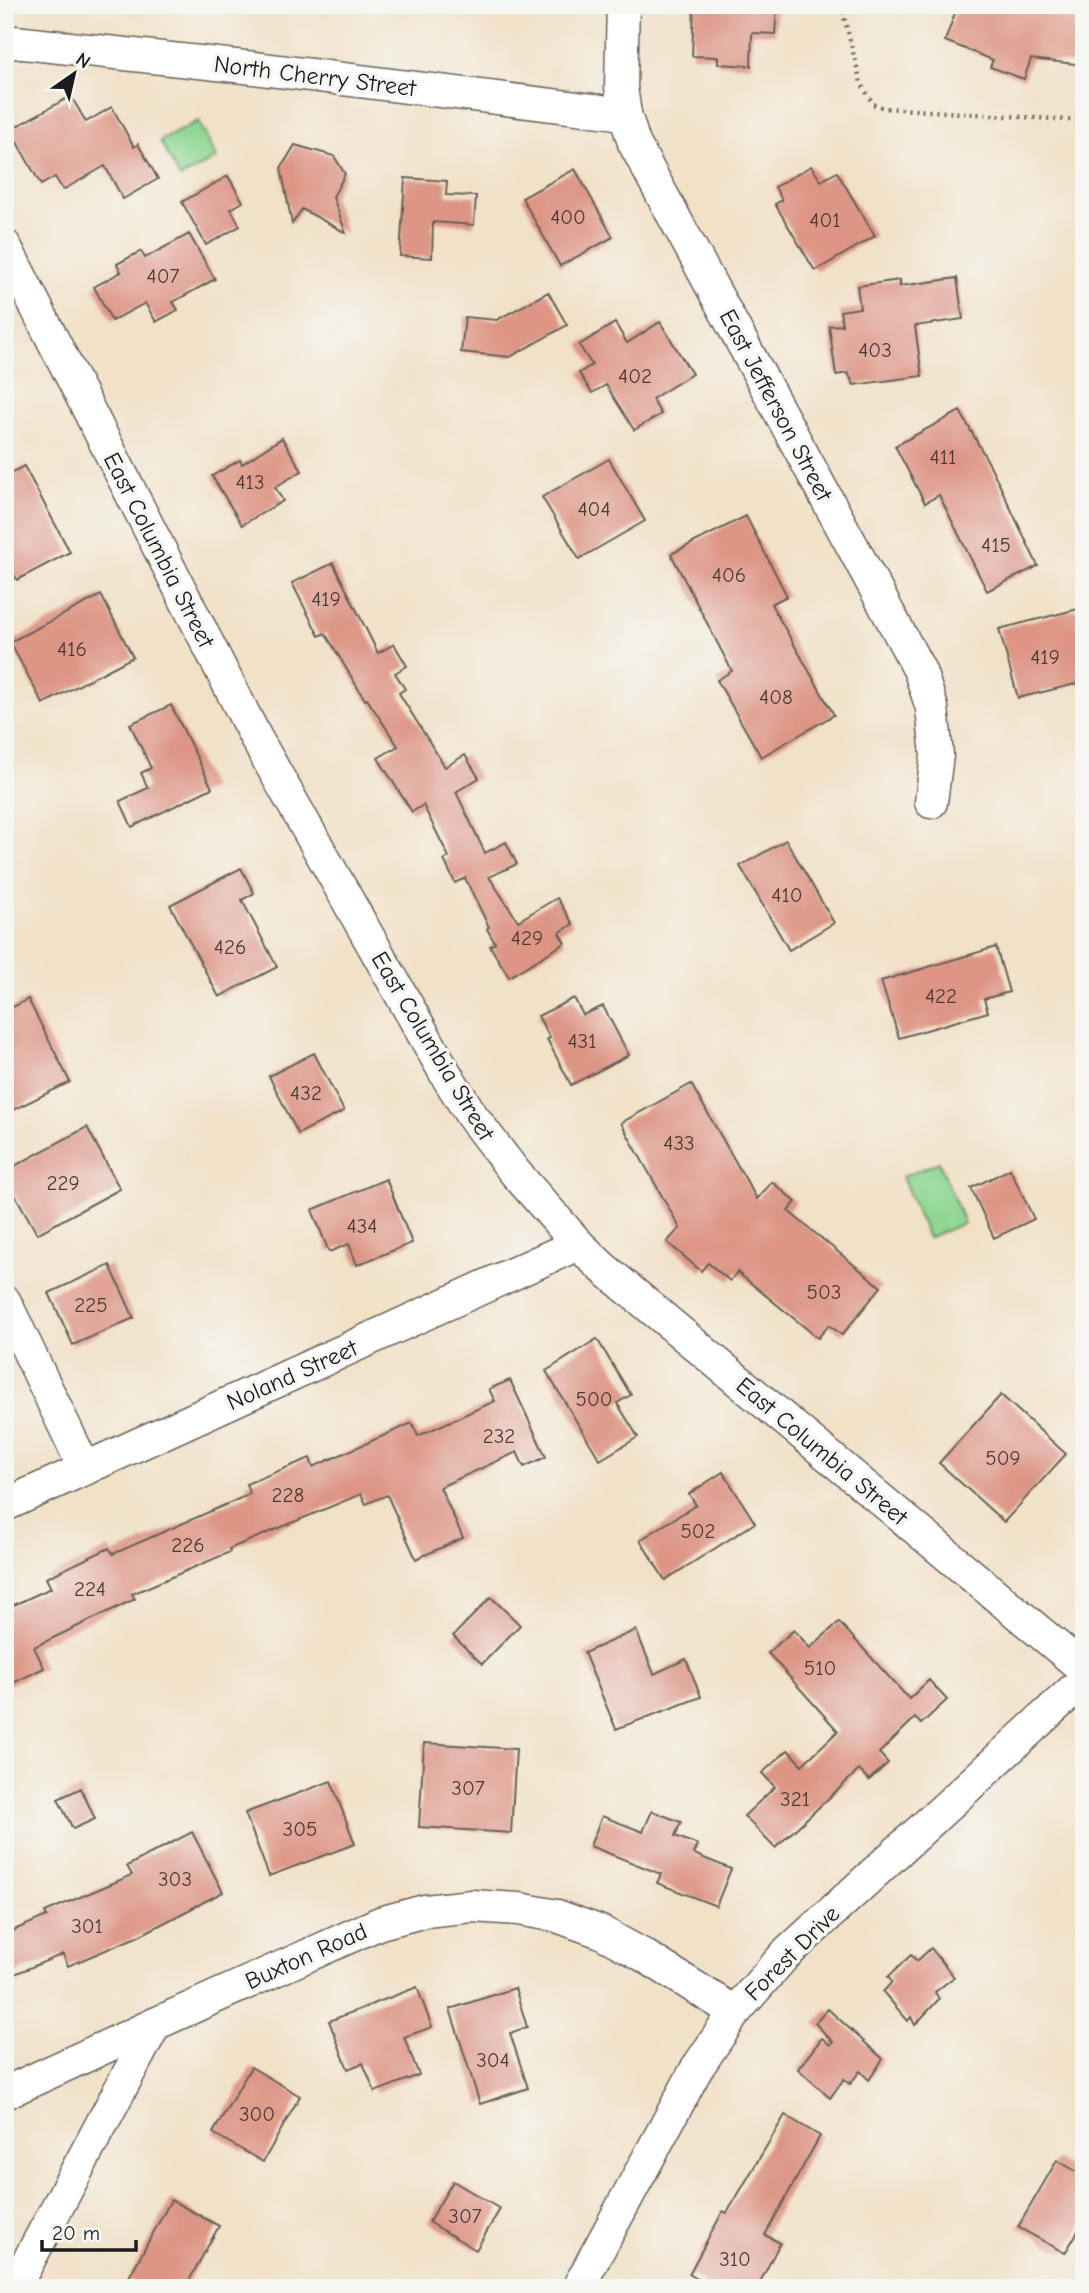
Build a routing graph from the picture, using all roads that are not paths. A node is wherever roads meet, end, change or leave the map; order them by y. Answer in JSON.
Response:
{"nodes":[{"id":1,"x":623,"y":5,"type":"edge"},
{"id":2,"x":5,"y":41,"type":"edge"},
{"id":3,"x":625,"y":114,"type":"junction"},
{"id":4,"x":5,"y":246,"type":"edge"},
{"id":5,"x":932,"y":802,"type":"dead end"},
{"id":6,"x":578,"y":1244,"type":"junction"},
{"id":7,"x":5,"y":1302,"type":"edge"},
{"id":8,"x":85,"y":1469,"type":"junction"},
{"id":9,"x":5,"y":1505,"type":"edge"},
{"id":10,"x":1084,"y":1669,"type":"edge"},
{"id":11,"x":1084,"y":1680,"type":"edge"},
{"id":12,"x":735,"y":2012,"type":"junction"},
{"id":13,"x":155,"y":2024,"type":"junction"},
{"id":14,"x":5,"y":2093,"type":"edge"},
{"id":15,"x":14,"y":2288,"type":"edge"},
{"id":16,"x":578,"y":2288,"type":"edge"}],
"edges":[{"from":1,"to":3,"type":"street","name":"East Jefferson Street"},
{"from":2,"to":3,"type":"street","name":"North Cherry Street"},
{"from":3,"to":5,"type":"street","name":"East Jefferson Street"},
{"from":4,"to":6,"type":"street","name":"East Columbia Street"},
{"from":6,"to":8,"type":"street","name":"Noland Street"},
{"from":6,"to":10,"type":"street","name":"East Columbia Street"},
{"from":7,"to":8,"type":"street"},
{"from":8,"to":9,"type":"street","name":"Noland Street"},
{"from":11,"to":12,"type":"street","name":"Forest Drive"},
{"from":12,"to":13,"type":"street","name":"Buxton Road"},
{"from":12,"to":16,"type":"street","name":"Forest Drive"},
{"from":13,"to":14,"type":"street","name":"Buxton Road"},
{"from":13,"to":15,"type":"street"}]}
